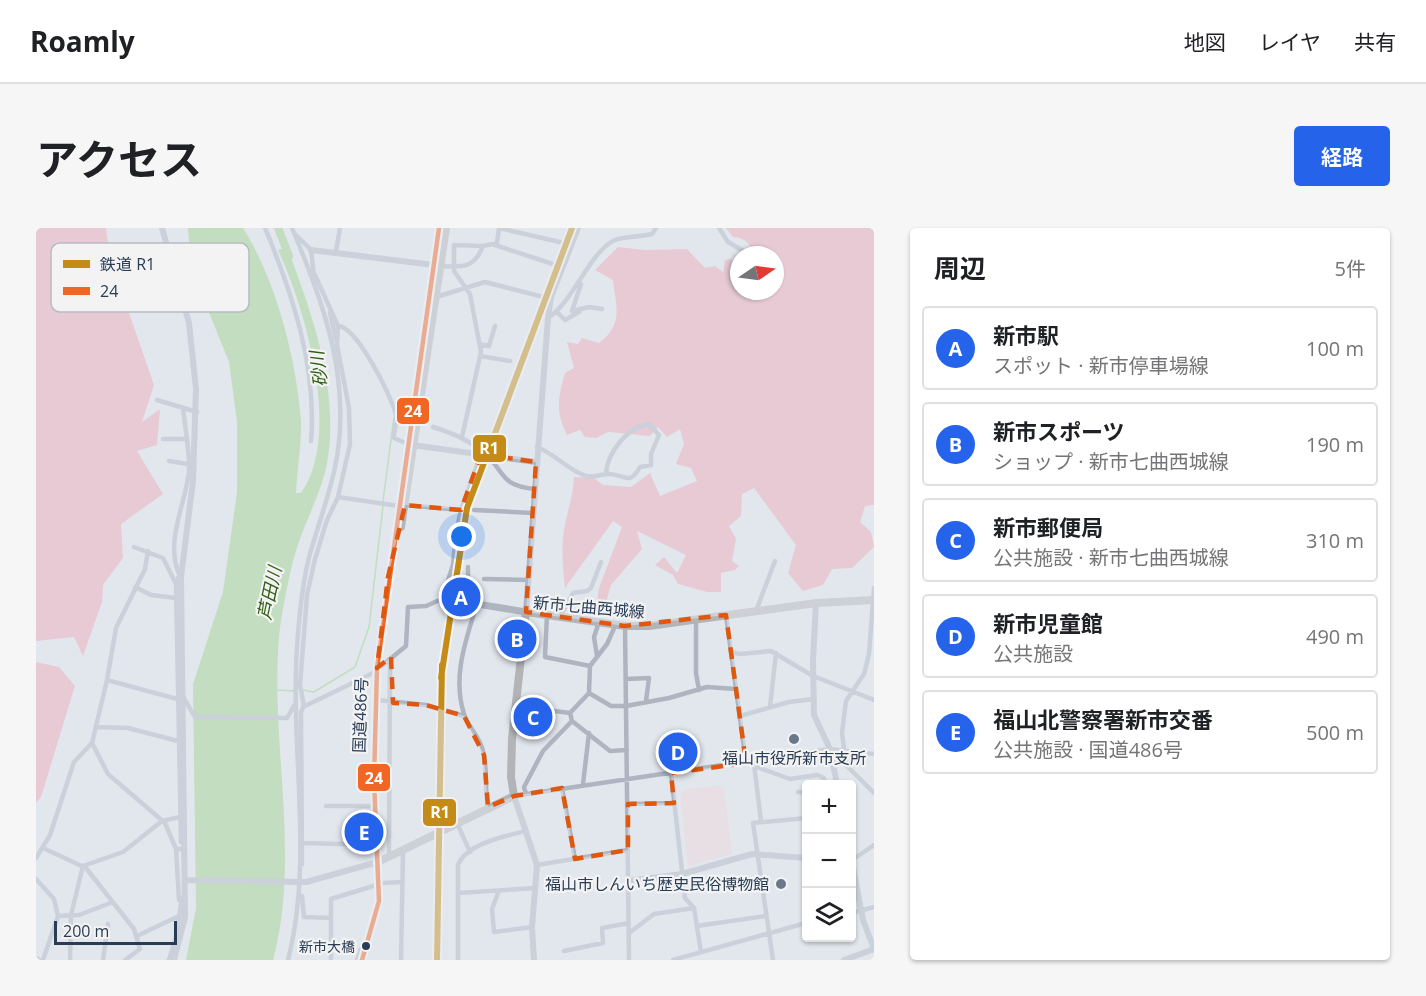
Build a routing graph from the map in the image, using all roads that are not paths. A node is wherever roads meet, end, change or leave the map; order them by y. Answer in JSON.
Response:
{"nodes":[{"id":1,"x":162,"y":228,"type":"edge"},
{"id":2,"x":265,"y":228,"type":"edge"},
{"id":3,"x":340,"y":228,"type":"edge"},
{"id":4,"x":439,"y":228,"type":"edge"},
{"id":5,"x":446,"y":228,"type":"edge"},
{"id":6,"x":499,"y":228,"type":"edge"},
{"id":7,"x":570,"y":228,"type":"edge"},
{"id":8,"x":578,"y":228,"type":"edge"},
{"id":9,"x":656,"y":228,"type":"edge"},
{"id":10,"x":719,"y":228,"type":"edge"},
{"id":11,"x":293,"y":230,"type":"edge"},
{"id":12,"x":166,"y":243,"type":"edge"},
{"id":13,"x":564,"y":243,"type":"junction"},
{"id":14,"x":495,"y":245,"type":"junction"},
{"id":15,"x":483,"y":246,"type":"junction"},
{"id":16,"x":735,"y":246,"type":"edge"},
{"id":17,"x":311,"y":250,"type":"junction"},
{"id":18,"x":336,"y":251,"type":"junction"},
{"id":19,"x":437,"y":265,"type":"junction"},
{"id":20,"x":455,"y":266,"type":"junction"},
{"id":21,"x":313,"y":277,"type":"junction"},
{"id":22,"x":582,"y":279,"type":"junction"},
{"id":23,"x":465,"y":286,"type":"junction"},
{"id":24,"x":323,"y":290,"type":"junction"},
{"id":25,"x":436,"y":297,"type":"junction"},
{"id":26,"x":551,"y":299,"type":"junction"},
{"id":27,"x":602,"y":309,"type":"dead end"},
{"id":28,"x":580,"y":310,"type":"junction"},
{"id":29,"x":186,"y":312,"type":"edge"},
{"id":30,"x":557,"y":312,"type":"junction"},
{"id":31,"x":548,"y":318,"type":"junction"},
{"id":32,"x":338,"y":326,"type":"junction"},
{"id":33,"x":495,"y":326,"type":"dead end"},
{"id":34,"x":479,"y":344,"type":"junction"},
{"id":35,"x":337,"y":345,"type":"junction"},
{"id":36,"x":480,"y":356,"type":"junction"},
{"id":37,"x":510,"y":361,"type":"dead end"},
{"id":38,"x":157,"y":400,"type":"dead end"},
{"id":39,"x":183,"y":408,"type":"junction"},
{"id":40,"x":197,"y":412,"type":"junction"},
{"id":41,"x":432,"y":427,"type":"dead end"},
{"id":42,"x":462,"y":437,"type":"junction"},
{"id":43,"x":163,"y":439,"type":"dead end"},
{"id":44,"x":187,"y":439,"type":"junction"},
{"id":45,"x":311,"y":441,"type":"dead end"},
{"id":46,"x":411,"y":445,"type":"junction"},
{"id":47,"x":537,"y":447,"type":"junction"},
{"id":48,"x":484,"y":454,"type":"junction"},
{"id":49,"x":169,"y":461,"type":"dead end"},
{"id":50,"x":536,"y":462,"type":"junction"},
{"id":51,"x":188,"y":464,"type":"junction"},
{"id":52,"x":606,"y":474,"type":"junction"},
{"id":53,"x":534,"y":489,"type":"junction"},
{"id":54,"x":338,"y":497,"type":"junction"},
{"id":55,"x":402,"y":506,"type":"junction"},
{"id":56,"x":461,"y":510,"type":"junction"},
{"id":57,"x":474,"y":510,"type":"dead end"},
{"id":58,"x":533,"y":513,"type":"junction"},
{"id":59,"x":134,"y":547,"type":"dead end"},
{"id":60,"x":148,"y":551,"type":"junction"},
{"id":61,"x":775,"y":561,"type":"dead end"},
{"id":62,"x":601,"y":562,"type":"dead end"},
{"id":63,"x":468,"y":567,"type":"dead end"},
{"id":64,"x":180,"y":576,"type":"junction"},
{"id":65,"x":483,"y":579,"type":"dead end"},
{"id":66,"x":528,"y":580,"type":"junction"},
{"id":67,"x":176,"y":584,"type":"junction"},
{"id":68,"x":135,"y":587,"type":"junction"},
{"id":69,"x":874,"y":588,"type":"edge"},
{"id":70,"x":176,"y":598,"type":"junction"},
{"id":71,"x":873,"y":600,"type":"edge"},
{"id":72,"x":816,"y":603,"type":"junction"},
{"id":73,"x":477,"y":604,"type":"junction"},
{"id":74,"x":756,"y":611,"type":"junction"},
{"id":75,"x":526,"y":612,"type":"junction"},
{"id":76,"x":547,"y":615,"type":"junction"},
{"id":77,"x":726,"y":615,"type":"junction"},
{"id":78,"x":560,"y":617,"type":"junction"},
{"id":79,"x":696,"y":619,"type":"junction"},
{"id":80,"x":599,"y":622,"type":"junction"},
{"id":81,"x":616,"y":624,"type":"junction"},
{"id":82,"x":625,"y":626,"type":"junction"},
{"id":83,"x":731,"y":652,"type":"junction"},
{"id":84,"x":776,"y":653,"type":"junction"},
{"id":85,"x":597,"y":656,"type":"junction"},
{"id":86,"x":390,"y":660,"type":"junction"},
{"id":87,"x":590,"y":666,"type":"junction"},
{"id":88,"x":377,"y":668,"type":"junction"},
{"id":89,"x":813,"y":676,"type":"junction"},
{"id":90,"x":626,"y":679,"type":"junction"},
{"id":91,"x":107,"y":680,"type":"junction"},
{"id":92,"x":736,"y":689,"type":"junction"},
{"id":93,"x":699,"y":690,"type":"junction"},
{"id":94,"x":852,"y":691,"type":"junction"},
{"id":95,"x":296,"y":692,"type":"junction"},
{"id":96,"x":589,"y":693,"type":"junction"},
{"id":97,"x":180,"y":698,"type":"junction"},
{"id":98,"x":814,"y":699,"type":"junction"},
{"id":99,"x":374,"y":700,"type":"junction"},
{"id":100,"x":874,"y":700,"type":"edge"},
{"id":101,"x":391,"y":701,"type":"junction"},
{"id":102,"x":646,"y":701,"type":"junction"},
{"id":103,"x":296,"y":702,"type":"junction"},
{"id":104,"x":304,"y":706,"type":"junction"},
{"id":105,"x":515,"y":706,"type":"junction"},
{"id":106,"x":626,"y":706,"type":"junction"},
{"id":107,"x":770,"y":706,"type":"junction"},
{"id":108,"x":570,"y":713,"type":"junction"},
{"id":109,"x":296,"y":716,"type":"junction"},
{"id":110,"x":464,"y":716,"type":"junction"},
{"id":111,"x":740,"y":716,"type":"junction"},
{"id":112,"x":573,"y":721,"type":"junction"},
{"id":113,"x":96,"y":727,"type":"junction"},
{"id":114,"x":589,"y":734,"type":"junction"},
{"id":115,"x":178,"y":741,"type":"junction"},
{"id":116,"x":92,"y":743,"type":"junction"},
{"id":117,"x":830,"y":749,"type":"junction"},
{"id":118,"x":627,"y":750,"type":"junction"},
{"id":119,"x":844,"y":752,"type":"junction"},
{"id":120,"x":874,"y":754,"type":"edge"},
{"id":121,"x":746,"y":763,"type":"junction"},
{"id":122,"x":754,"y":763,"type":"junction"},
{"id":123,"x":671,"y":773,"type":"junction"},
{"id":124,"x":627,"y":777,"type":"junction"},
{"id":125,"x":825,"y":780,"type":"edge"},
{"id":126,"x":836,"y":780,"type":"edge"},
{"id":127,"x":583,"y":784,"type":"junction"},
{"id":128,"x":562,"y":788,"type":"junction"},
{"id":129,"x":798,"y":792,"type":"dead end"},
{"id":130,"x":802,"y":792,"type":"edge"},
{"id":131,"x":874,"y":793,"type":"edge"},
{"id":132,"x":526,"y":794,"type":"junction"},
{"id":133,"x":514,"y":796,"type":"junction"},
{"id":134,"x":674,"y":803,"type":"junction"},
{"id":135,"x":628,"y":804,"type":"junction"},
{"id":136,"x":326,"y":806,"type":"dead end"},
{"id":137,"x":375,"y":806,"type":"junction"},
{"id":138,"x":488,"y":807,"type":"junction"},
{"id":139,"x":180,"y":818,"type":"junction"},
{"id":140,"x":802,"y":818,"type":"edge"},
{"id":141,"x":162,"y":821,"type":"junction"},
{"id":142,"x":761,"y":821,"type":"junction"},
{"id":143,"x":458,"y":823,"type":"junction"},
{"id":144,"x":526,"y":831,"type":"junction"},
{"id":145,"x":302,"y":843,"type":"junction"},
{"id":146,"x":377,"y":845,"type":"junction"},
{"id":147,"x":874,"y":845,"type":"edge"},
{"id":148,"x":43,"y":848,"type":"junction"},
{"id":149,"x":179,"y":849,"type":"junction"},
{"id":150,"x":628,"y":850,"type":"junction"},
{"id":151,"x":403,"y":851,"type":"junction"},
{"id":152,"x":470,"y":852,"type":"junction"},
{"id":153,"x":757,"y":854,"type":"junction"},
{"id":154,"x":36,"y":858,"type":"edge"},
{"id":155,"x":389,"y":858,"type":"junction"},
{"id":156,"x":802,"y":858,"type":"edge"},
{"id":157,"x":856,"y":858,"type":"edge"},
{"id":158,"x":575,"y":859,"type":"junction"},
{"id":159,"x":378,"y":862,"type":"junction"},
{"id":160,"x":83,"y":866,"type":"junction"},
{"id":161,"x":537,"y":866,"type":"junction"},
{"id":162,"x":682,"y":874,"type":"junction"},
{"id":163,"x":36,"y":879,"type":"edge"},
{"id":164,"x":186,"y":880,"type":"junction"},
{"id":165,"x":628,"y":881,"type":"junction"},
{"id":166,"x":403,"y":882,"type":"junction"},
{"id":167,"x":856,"y":883,"type":"edge"},
{"id":168,"x":379,"y":884,"type":"junction"},
{"id":169,"x":299,"y":885,"type":"junction"},
{"id":170,"x":536,"y":888,"type":"junction"},
{"id":171,"x":498,"y":892,"type":"junction"},
{"id":172,"x":458,"y":893,"type":"junction"},
{"id":173,"x":113,"y":902,"type":"junction"},
{"id":174,"x":874,"y":907,"type":"edge"},
{"id":175,"x":694,"y":908,"type":"junction"},
{"id":176,"x":861,"y":911,"type":"junction"},
{"id":177,"x":856,"y":912,"type":"edge"},
{"id":178,"x":71,"y":915,"type":"junction"},
{"id":179,"x":180,"y":915,"type":"junction"},
{"id":180,"x":58,"y":916,"type":"junction"},
{"id":181,"x":766,"y":916,"type":"junction"},
{"id":182,"x":331,"y":918,"type":"junction"},
{"id":183,"x":629,"y":923,"type":"junction"},
{"id":184,"x":108,"y":924,"type":"dead end"},
{"id":185,"x":802,"y":925,"type":"edge"},
{"id":186,"x":697,"y":926,"type":"junction"},
{"id":187,"x":532,"y":927,"type":"junction"},
{"id":188,"x":629,"y":933,"type":"junction"},
{"id":189,"x":769,"y":935,"type":"junction"},
{"id":190,"x":137,"y":936,"type":"junction"},
{"id":191,"x":874,"y":949,"type":"edge"},
{"id":192,"x":365,"y":950,"type":"junction"},
{"id":193,"x":564,"y":951,"type":"dead end"},
{"id":194,"x":701,"y":952,"type":"junction"},
{"id":195,"x":43,"y":960,"type":"edge"},
{"id":196,"x":70,"y":960,"type":"edge"},
{"id":197,"x":103,"y":960,"type":"edge"},
{"id":198,"x":125,"y":960,"type":"edge"},
{"id":199,"x":170,"y":960,"type":"edge"},
{"id":200,"x":174,"y":960,"type":"edge"},
{"id":201,"x":288,"y":960,"type":"edge"},
{"id":202,"x":331,"y":960,"type":"edge"},
{"id":203,"x":357,"y":960,"type":"edge"},
{"id":204,"x":362,"y":960,"type":"edge"},
{"id":205,"x":401,"y":960,"type":"edge"},
{"id":206,"x":458,"y":960,"type":"edge"},
{"id":207,"x":534,"y":960,"type":"edge"},
{"id":208,"x":629,"y":960,"type":"edge"},
{"id":209,"x":673,"y":960,"type":"edge"},
{"id":210,"x":773,"y":960,"type":"edge"},
{"id":211,"x":844,"y":960,"type":"edge"}],
"edges":[{"from":1,"to":12,"type":"street"},
{"from":2,"to":45,"type":"street"},
{"from":3,"to":18,"type":"street"},
{"from":4,"to":19,"type":"highway","name":"国道486号"},
{"from":5,"to":19,"type":"highway","name":"国道486号"},
{"from":6,"to":13,"type":"street"},
{"from":6,"to":14,"type":"street"},
{"from":7,"to":13,"type":"street"},
{"from":8,"to":26,"type":"street"},
{"from":9,"to":22,"type":"street"},
{"from":10,"to":16,"type":"street"},
{"from":11,"to":17,"type":"street"},
{"from":11,"to":21,"type":"street"},
{"from":13,"to":14,"type":"street"},
{"from":14,"to":15,"type":"street"},
{"from":15,"to":20,"type":"street"},
{"from":15,"to":20,"type":"street"},
{"from":17,"to":18,"type":"street"},
{"from":17,"to":21,"type":"street"},
{"from":18,"to":19,"type":"street"},
{"from":19,"to":20,"type":"street"},
{"from":19,"to":25,"type":"highway","name":"国道486号"},
{"from":19,"to":46,"type":"highway","name":"国道486号"},
{"from":20,"to":23,"type":"street"},
{"from":21,"to":24,"type":"street"},
{"from":21,"to":95,"type":"street"},
{"from":22,"to":28,"type":"street"},
{"from":22,"to":30,"type":"street"},
{"from":23,"to":25,"type":"street"},
{"from":23,"to":26,"type":"street"},
{"from":23,"to":34,"type":"street"},
{"from":24,"to":32,"type":"street"},
{"from":24,"to":35,"type":"street"},
{"from":25,"to":46,"type":"highway","name":"国道486号"},
{"from":26,"to":31,"type":"street"},
{"from":27,"to":28,"type":"street"},
{"from":28,"to":30,"type":"street"},
{"from":29,"to":40,"type":"street"},
{"from":30,"to":31,"type":"street"},
{"from":31,"to":47,"type":"street"},
{"from":32,"to":35,"type":"street"},
{"from":32,"to":46,"type":"street"},
{"from":33,"to":34,"type":"street"},
{"from":34,"to":36,"type":"street"},
{"from":35,"to":54,"type":"street"},
{"from":36,"to":37,"type":"street"},
{"from":36,"to":42,"type":"street"},
{"from":38,"to":39,"type":"street"},
{"from":39,"to":40,"type":"street"},
{"from":39,"to":44,"type":"street"},
{"from":40,"to":64,"type":"street"},
{"from":41,"to":42,"type":"street"},
{"from":42,"to":48,"type":"street"},
{"from":43,"to":44,"type":"street"},
{"from":44,"to":51,"type":"street"},
{"from":46,"to":48,"type":"street"},
{"from":46,"to":55,"type":"highway","name":"国道486号"},
{"from":47,"to":50,"type":"street"},
{"from":47,"to":52,"type":"street"},
{"from":48,"to":50,"type":"street"},
{"from":48,"to":53,"type":"street"},
{"from":48,"to":56,"type":"street"},
{"from":49,"to":51,"type":"street"},
{"from":50,"to":53,"type":"street"},
{"from":51,"to":64,"type":"street"},
{"from":52,"to":52,"type":"street"},
{"from":53,"to":58,"type":"street"},
{"from":54,"to":55,"type":"street"},
{"from":54,"to":104,"type":"street"},
{"from":55,"to":56,"type":"street"},
{"from":55,"to":88,"type":"highway","name":"国道486号"},
{"from":56,"to":86,"type":"street"},
{"from":57,"to":58,"type":"street"},
{"from":58,"to":66,"type":"street"},
{"from":59,"to":60,"type":"street"},
{"from":60,"to":67,"type":"street"},
{"from":60,"to":68,"type":"street"},
{"from":61,"to":74,"type":"street"},
{"from":62,"to":78,"type":"street"},
{"from":63,"to":73,"type":"street"},
{"from":64,"to":67,"type":"street"},
{"from":64,"to":97,"type":"street"},
{"from":65,"to":66,"type":"street"},
{"from":66,"to":75,"type":"street"},
{"from":67,"to":70,"type":"street"},
{"from":68,"to":70,"type":"street"},
{"from":68,"to":91,"type":"street"},
{"from":69,"to":71,"type":"street"},
{"from":70,"to":97,"type":"street"},
{"from":71,"to":72,"type":"main road","name":"新市七曲西城線"},
{"from":71,"to":94,"type":"street"},
{"from":72,"to":74,"type":"main road","name":"新市七曲西城線"},
{"from":72,"to":89,"type":"street"},
{"from":73,"to":75,"type":"main road"},
{"from":73,"to":110,"type":"street"},
{"from":74,"to":77,"type":"main road","name":"新市七曲西城線"},
{"from":75,"to":76,"type":"main road","name":"新市七曲西城線"},
{"from":75,"to":105,"type":"main road","name":"新市七曲西城線"},
{"from":76,"to":78,"type":"main road","name":"新市七曲西城線"},
{"from":76,"to":87,"type":"street"},
{"from":77,"to":79,"type":"main road","name":"新市七曲西城線"},
{"from":77,"to":83,"type":"street"},
{"from":78,"to":80,"type":"main road","name":"新市七曲西城線"},
{"from":79,"to":82,"type":"main road","name":"新市七曲西城線"},
{"from":79,"to":93,"type":"street"},
{"from":80,"to":81,"type":"main road","name":"新市七曲西城線"},
{"from":80,"to":85,"type":"street"},
{"from":81,"to":82,"type":"main road","name":"新市七曲西城線"},
{"from":81,"to":85,"type":"street"},
{"from":82,"to":90,"type":"street"},
{"from":83,"to":84,"type":"street"},
{"from":83,"to":92,"type":"street"},
{"from":84,"to":89,"type":"street"},
{"from":84,"to":107,"type":"street"},
{"from":85,"to":87,"type":"street"},
{"from":86,"to":88,"type":"street"},
{"from":86,"to":101,"type":"street"},
{"from":87,"to":96,"type":"street"},
{"from":88,"to":99,"type":"highway","name":"国道486号"},
{"from":88,"to":104,"type":"street"},
{"from":89,"to":94,"type":"street"},
{"from":89,"to":98,"type":"street"},
{"from":90,"to":102,"type":"street"},
{"from":90,"to":106,"type":"street"},
{"from":91,"to":97,"type":"street"},
{"from":91,"to":113,"type":"street"},
{"from":92,"to":93,"type":"street"},
{"from":92,"to":111,"type":"street"},
{"from":93,"to":102,"type":"street"},
{"from":94,"to":100,"type":"street"},
{"from":94,"to":119,"type":"street"},
{"from":95,"to":103,"type":"street"},
{"from":95,"to":104,"type":"street"},
{"from":96,"to":106,"type":"street"},
{"from":96,"to":108,"type":"street"},
{"from":97,"to":103,"type":"street"},
{"from":97,"to":115,"type":"street"},
{"from":97,"to":164,"type":"street"},
{"from":98,"to":107,"type":"street"},
{"from":98,"to":117,"type":"street"},
{"from":99,"to":101,"type":"street"},
{"from":99,"to":137,"type":"highway","name":"国道486号"},
{"from":101,"to":110,"type":"street"},
{"from":101,"to":155,"type":"street"},
{"from":102,"to":106,"type":"street"},
{"from":103,"to":109,"type":"street"},
{"from":104,"to":109,"type":"street"},
{"from":104,"to":145,"type":"street"},
{"from":105,"to":108,"type":"street"},
{"from":105,"to":133,"type":"main road","name":"新市七曲西城線"},
{"from":106,"to":118,"type":"street"},
{"from":107,"to":111,"type":"street"},
{"from":108,"to":112,"type":"street"},
{"from":109,"to":169,"type":"street"},
{"from":110,"to":138,"type":"street"},
{"from":111,"to":121,"type":"street"},
{"from":112,"to":114,"type":"street"},
{"from":112,"to":132,"type":"street"},
{"from":113,"to":115,"type":"street"},
{"from":113,"to":116,"type":"street"},
{"from":114,"to":118,"type":"street"},
{"from":114,"to":127,"type":"street"},
{"from":115,"to":139,"type":"street"},
{"from":116,"to":141,"type":"street"},
{"from":116,"to":148,"type":"street"},
{"from":117,"to":119,"type":"street"},
{"from":117,"to":122,"type":"street"},
{"from":117,"to":126,"type":"street"},
{"from":118,"to":124,"type":"street"},
{"from":119,"to":120,"type":"street"},
{"from":119,"to":131,"type":"street"},
{"from":121,"to":122,"type":"street"},
{"from":121,"to":123,"type":"street"},
{"from":122,"to":125,"type":"street"},
{"from":122,"to":142,"type":"street"},
{"from":123,"to":124,"type":"street"},
{"from":123,"to":134,"type":"street"},
{"from":124,"to":127,"type":"street"},
{"from":124,"to":135,"type":"street"},
{"from":127,"to":128,"type":"street"},
{"from":128,"to":132,"type":"street"},
{"from":128,"to":158,"type":"street"},
{"from":129,"to":130,"type":"street"},
{"from":132,"to":133,"type":"street"},
{"from":133,"to":138,"type":"main road"},
{"from":133,"to":144,"type":"street"},
{"from":134,"to":135,"type":"street"},
{"from":134,"to":162,"type":"street"},
{"from":135,"to":150,"type":"street"},
{"from":136,"to":137,"type":"street"},
{"from":137,"to":146,"type":"highway","name":"国道486号"},
{"from":138,"to":143,"type":"main road"},
{"from":139,"to":141,"type":"street"},
{"from":139,"to":149,"type":"street"},
{"from":140,"to":142,"type":"street"},
{"from":141,"to":149,"type":"street"},
{"from":141,"to":160,"type":"street"},
{"from":142,"to":153,"type":"street"},
{"from":143,"to":151,"type":"main road"},
{"from":143,"to":152,"type":"street"},
{"from":144,"to":152,"type":"street"},
{"from":144,"to":161,"type":"street"},
{"from":145,"to":146,"type":"street"},
{"from":145,"to":169,"type":"street"},
{"from":146,"to":159,"type":"highway","name":"国道486号"},
{"from":147,"to":157,"type":"street"},
{"from":148,"to":154,"type":"street"},
{"from":148,"to":160,"type":"street"},
{"from":149,"to":164,"type":"street"},
{"from":149,"to":179,"type":"street"},
{"from":150,"to":158,"type":"street"},
{"from":150,"to":165,"type":"street"},
{"from":151,"to":155,"type":"main road"},
{"from":151,"to":166,"type":"street"},
{"from":152,"to":172,"type":"street"},
{"from":153,"to":156,"type":"street"},
{"from":153,"to":162,"type":"street"},
{"from":153,"to":181,"type":"street"},
{"from":155,"to":159,"type":"main road"},
{"from":158,"to":161,"type":"street"},
{"from":159,"to":168,"type":"highway","name":"国道486号"},
{"from":159,"to":169,"type":"street"},
{"from":160,"to":173,"type":"street"},
{"from":160,"to":178,"type":"street"},
{"from":161,"to":170,"type":"street"},
{"from":162,"to":165,"type":"street"},
{"from":162,"to":175,"type":"street"},
{"from":163,"to":180,"type":"street"},
{"from":164,"to":169,"type":"street"},
{"from":164,"to":179,"type":"street"},
{"from":164,"to":200,"type":"street"},
{"from":165,"to":183,"type":"street"},
{"from":166,"to":168,"type":"street"},
{"from":166,"to":205,"type":"street"},
{"from":167,"to":176,"type":"street"},
{"from":168,"to":182,"type":"street"},
{"from":168,"to":192,"type":"highway","name":"国道486号"},
{"from":169,"to":182,"type":"street"},
{"from":169,"to":201,"type":"street"},
{"from":170,"to":171,"type":"street"},
{"from":170,"to":187,"type":"street"},
{"from":171,"to":172,"type":"street"},
{"from":171,"to":187,"type":"street"},
{"from":172,"to":206,"type":"street"},
{"from":173,"to":178,"type":"street"},
{"from":173,"to":190,"type":"street"},
{"from":174,"to":176,"type":"street"},
{"from":175,"to":186,"type":"street"},
{"from":175,"to":188,"type":"street"},
{"from":176,"to":177,"type":"street"},
{"from":176,"to":191,"type":"street"},
{"from":178,"to":180,"type":"street"},
{"from":178,"to":196,"type":"street"},
{"from":179,"to":190,"type":"street"},
{"from":179,"to":199,"type":"street"},
{"from":180,"to":195,"type":"street"},
{"from":181,"to":186,"type":"street"},
{"from":181,"to":189,"type":"street"},
{"from":182,"to":202,"type":"street"},
{"from":183,"to":188,"type":"street"},
{"from":183,"to":193,"type":"street"},
{"from":184,"to":197,"type":"street"},
{"from":185,"to":189,"type":"street"},
{"from":186,"to":194,"type":"street"},
{"from":187,"to":207,"type":"street"},
{"from":188,"to":208,"type":"street"},
{"from":189,"to":194,"type":"street"},
{"from":189,"to":210,"type":"street"},
{"from":190,"to":198,"type":"street"},
{"from":191,"to":211,"type":"street"},
{"from":192,"to":203,"type":"street"},
{"from":192,"to":204,"type":"highway","name":"国道486号"},
{"from":194,"to":209,"type":"street"}]}
